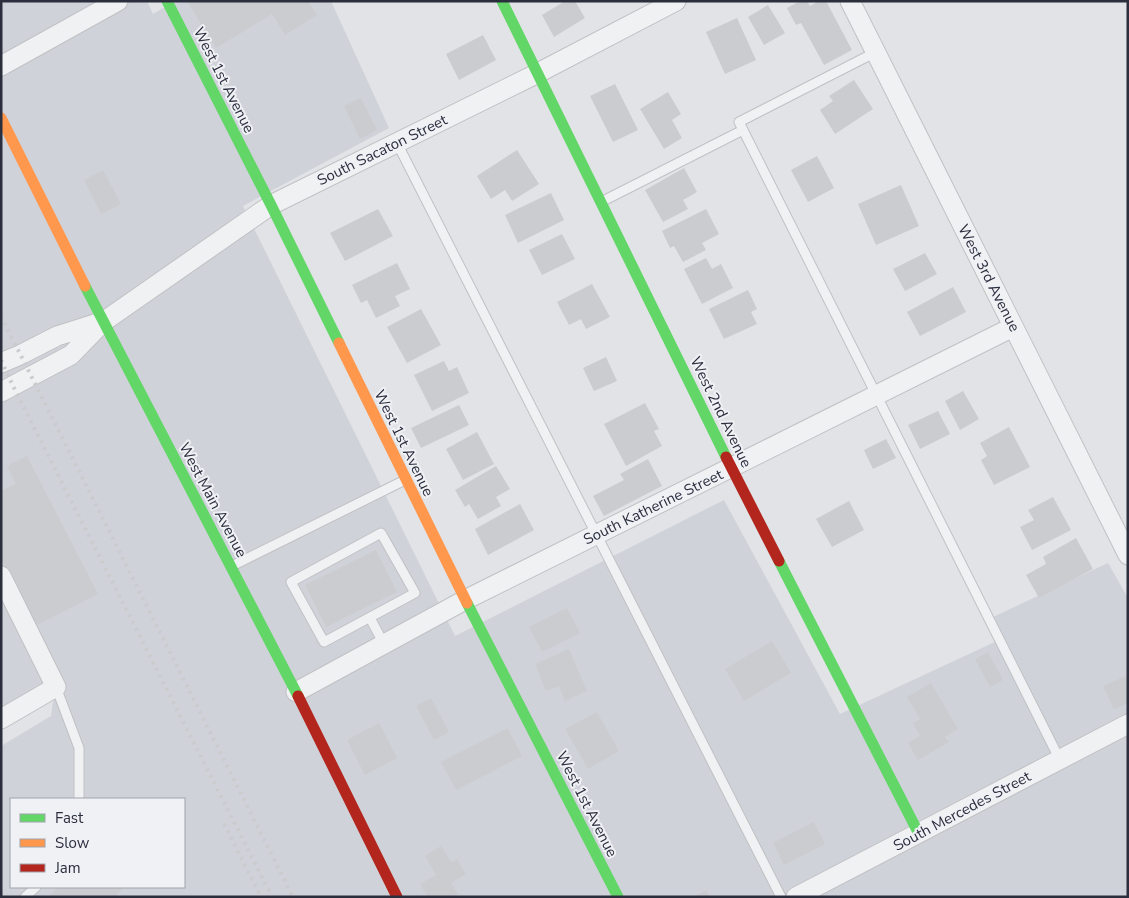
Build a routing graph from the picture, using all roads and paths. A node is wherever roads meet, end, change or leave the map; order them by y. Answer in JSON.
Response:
{"nodes":[{"id":1,"x":118,"y":1,"type":"edge"},
{"id":2,"x":167,"y":1,"type":"edge"},
{"id":3,"x":502,"y":1,"type":"edge"},
{"id":4,"x":676,"y":1,"type":"edge"},
{"id":5,"x":850,"y":1,"type":"edge"},
{"id":6,"x":876,"y":52,"type":"junction"},
{"id":7,"x":1,"y":66,"type":"edge"},
{"id":8,"x":536,"y":74,"type":"junction"},
{"id":9,"x":1,"y":118,"type":"edge"},
{"id":10,"x":743,"y":130,"type":"junction"},
{"id":11,"x":397,"y":143,"type":"junction"},
{"id":12,"x":600,"y":203,"type":"junction"},
{"id":13,"x":271,"y":205,"type":"junction"},
{"id":14,"x":103,"y":322,"type":"junction"},
{"id":15,"x":1013,"y":327,"type":"junction"},
{"id":16,"x":2,"y":362,"type":"edge"},
{"id":17,"x":7,"y":389,"type":"edge"},
{"id":18,"x":876,"y":395,"type":"junction"},
{"id":19,"x":731,"y":468,"type":"junction"},
{"id":20,"x":406,"y":480,"type":"junction"},
{"id":21,"x":596,"y":535,"type":"junction"},
{"id":22,"x":1128,"y":555,"type":"edge"},
{"id":23,"x":231,"y":567,"type":"junction"},
{"id":24,"x":1,"y":576,"type":"edge"},
{"id":25,"x":465,"y":600,"type":"junction"},
{"id":26,"x":370,"y":618,"type":"junction"},
{"id":27,"x":384,"y":644,"type":"junction"},
{"id":28,"x":56,"y":687,"type":"junction"},
{"id":29,"x":296,"y":692,"type":"junction"},
{"id":30,"x":1,"y":719,"type":"edge"},
{"id":31,"x":1124,"y":728,"type":"edge"},
{"id":32,"x":1060,"y":760,"type":"junction"},
{"id":33,"x":79,"y":798,"type":"edge"},
{"id":34,"x":919,"y":834,"type":"junction"},
{"id":35,"x":35,"y":888,"type":"edge"},
{"id":36,"x":25,"y":897,"type":"edge"},
{"id":37,"x":397,"y":897,"type":"edge"},
{"id":38,"x":618,"y":897,"type":"edge"},
{"id":39,"x":781,"y":897,"type":"edge"},
{"id":40,"x":796,"y":897,"type":"edge"}],
"edges":[{"from":1,"to":7,"type":"street"},
{"from":2,"to":13,"type":"street","name":"West 1st Avenue"},
{"from":3,"to":8,"type":"street","name":"West 2nd Avenue"},
{"from":4,"to":8,"type":"street","name":"South Sacaton Street"},
{"from":5,"to":6,"type":"street","name":"West 3rd Avenue"},
{"from":6,"to":10,"type":"lane"},
{"from":6,"to":15,"type":"street","name":"West 3rd Avenue"},
{"from":8,"to":11,"type":"street","name":"South Sacaton Street"},
{"from":8,"to":12,"type":"street","name":"West 2nd Avenue"},
{"from":9,"to":14,"type":"street","name":"West Main Avenue"},
{"from":10,"to":12,"type":"lane"},
{"from":10,"to":18,"type":"lane"},
{"from":11,"to":13,"type":"street","name":"South Sacaton Street"},
{"from":11,"to":21,"type":"lane"},
{"from":12,"to":19,"type":"street","name":"West 2nd Avenue"},
{"from":13,"to":14,"type":"street","name":"South Sacaton Street"},
{"from":13,"to":20,"type":"street","name":"West 1st Avenue"},
{"from":14,"to":16,"type":"street","name":"South Sacaton Street"},
{"from":14,"to":17,"type":"street","name":"South Sacaton Street"},
{"from":14,"to":23,"type":"street","name":"West Main Avenue"},
{"from":15,"to":18,"type":"street","name":"South Katherine Street"},
{"from":15,"to":22,"type":"street","name":"West 3rd Avenue"},
{"from":18,"to":19,"type":"street","name":"South Katherine Street"},
{"from":18,"to":32,"type":"lane"},
{"from":19,"to":21,"type":"street","name":"South Katherine Street"},
{"from":19,"to":34,"type":"street","name":"West 2nd Avenue"},
{"from":20,"to":23,"type":"lane"},
{"from":20,"to":25,"type":"street","name":"West 1st Avenue"},
{"from":21,"to":25,"type":"street","name":"South Katherine Street"},
{"from":21,"to":39,"type":"lane"},
{"from":23,"to":29,"type":"street","name":"West Main Avenue"},
{"from":24,"to":28,"type":"street"},
{"from":25,"to":27,"type":"street","name":"South Katherine Street"},
{"from":25,"to":38,"type":"street","name":"West 1st Avenue"},
{"from":26,"to":26,"type":"lane"},
{"from":26,"to":27,"type":"lane"},
{"from":27,"to":29,"type":"street","name":"South Katherine Street"},
{"from":28,"to":30,"type":"street"},
{"from":28,"to":33,"type":"lane"},
{"from":29,"to":37,"type":"street","name":"West Main Avenue"},
{"from":31,"to":32,"type":"street","name":"South Mercedes Street"},
{"from":32,"to":34,"type":"street","name":"South Mercedes Street"},
{"from":34,"to":40,"type":"street","name":"South Mercedes Street"},
{"from":35,"to":36,"type":"lane"}]}
